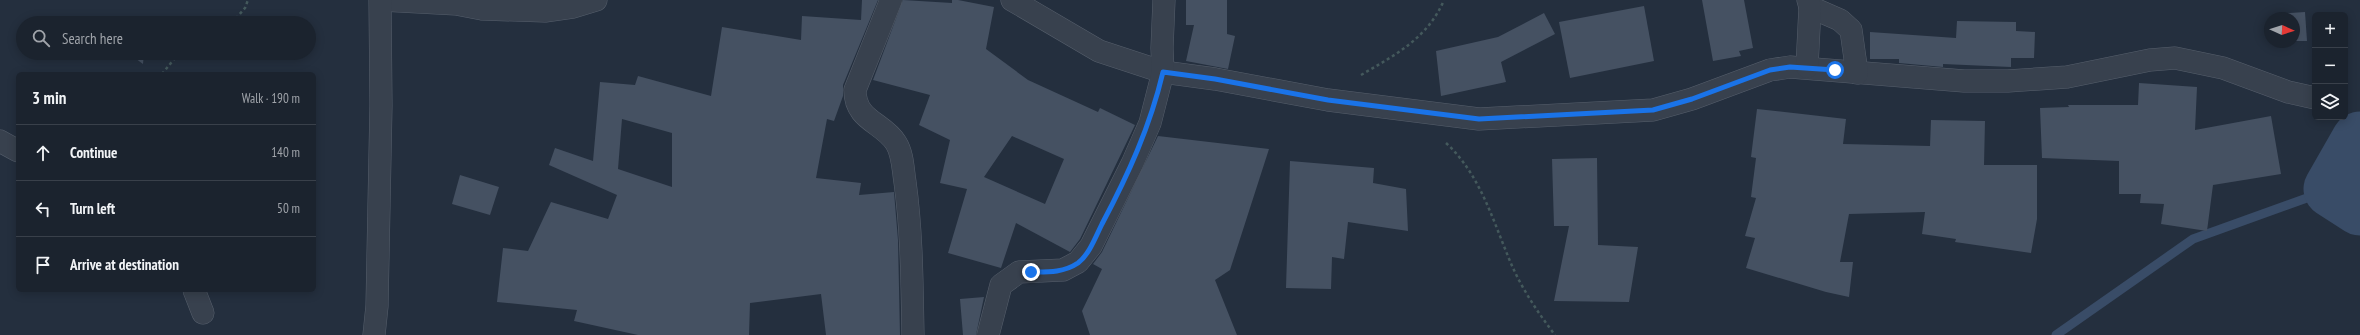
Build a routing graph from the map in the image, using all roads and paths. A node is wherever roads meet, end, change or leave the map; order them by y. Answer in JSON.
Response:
{"nodes":[{"id":1,"x":248,"y":0,"type":"edge"},
{"id":2,"x":381,"y":0,"type":"edge"},
{"id":3,"x":596,"y":0,"type":"edge"},
{"id":4,"x":891,"y":0,"type":"edge"},
{"id":5,"x":1012,"y":0,"type":"edge"},
{"id":6,"x":1164,"y":0,"type":"edge"},
{"id":7,"x":1444,"y":0,"type":"edge"},
{"id":8,"x":1809,"y":4,"type":"edge"},
{"id":9,"x":238,"y":16,"type":"edge"},
{"id":10,"x":173,"y":60,"type":"edge"},
{"id":11,"x":1807,"y":67,"type":"junction"},
{"id":12,"x":164,"y":72,"type":"edge"},
{"id":13,"x":1163,"y":72,"type":"junction"},
{"id":14,"x":1857,"y":73,"type":"junction"},
{"id":15,"x":2312,"y":97,"type":"edge"},
{"id":16,"x":1328,"y":100,"type":"junction"},
{"id":17,"x":1414,"y":112,"type":"junction"},
{"id":18,"x":0,"y":141,"type":"edge"},
{"id":19,"x":16,"y":149,"type":"edge"},
{"id":20,"x":195,"y":292,"type":"edge"},
{"id":21,"x":203,"y":313,"type":"dead end"},
{"id":22,"x":374,"y":335,"type":"edge"},
{"id":23,"x":913,"y":335,"type":"edge"},
{"id":24,"x":988,"y":335,"type":"edge"},
{"id":25,"x":1555,"y":335,"type":"edge"}],
"edges":[{"from":1,"to":9,"type":"path"},
{"from":2,"to":3,"type":"street"},
{"from":2,"to":22,"type":"street"},
{"from":4,"to":23,"type":"street"},
{"from":5,"to":13,"type":"street"},
{"from":6,"to":13,"type":"street"},
{"from":7,"to":16,"type":"path"},
{"from":8,"to":11,"type":"street"},
{"from":8,"to":14,"type":"street"},
{"from":10,"to":12,"type":"path"},
{"from":11,"to":14,"type":"street"},
{"from":11,"to":17,"type":"street"},
{"from":13,"to":16,"type":"street"},
{"from":13,"to":24,"type":"street"},
{"from":14,"to":15,"type":"street"},
{"from":16,"to":17,"type":"street"},
{"from":17,"to":25,"type":"path"},
{"from":18,"to":19,"type":"street"},
{"from":20,"to":21,"type":"street"}]}
